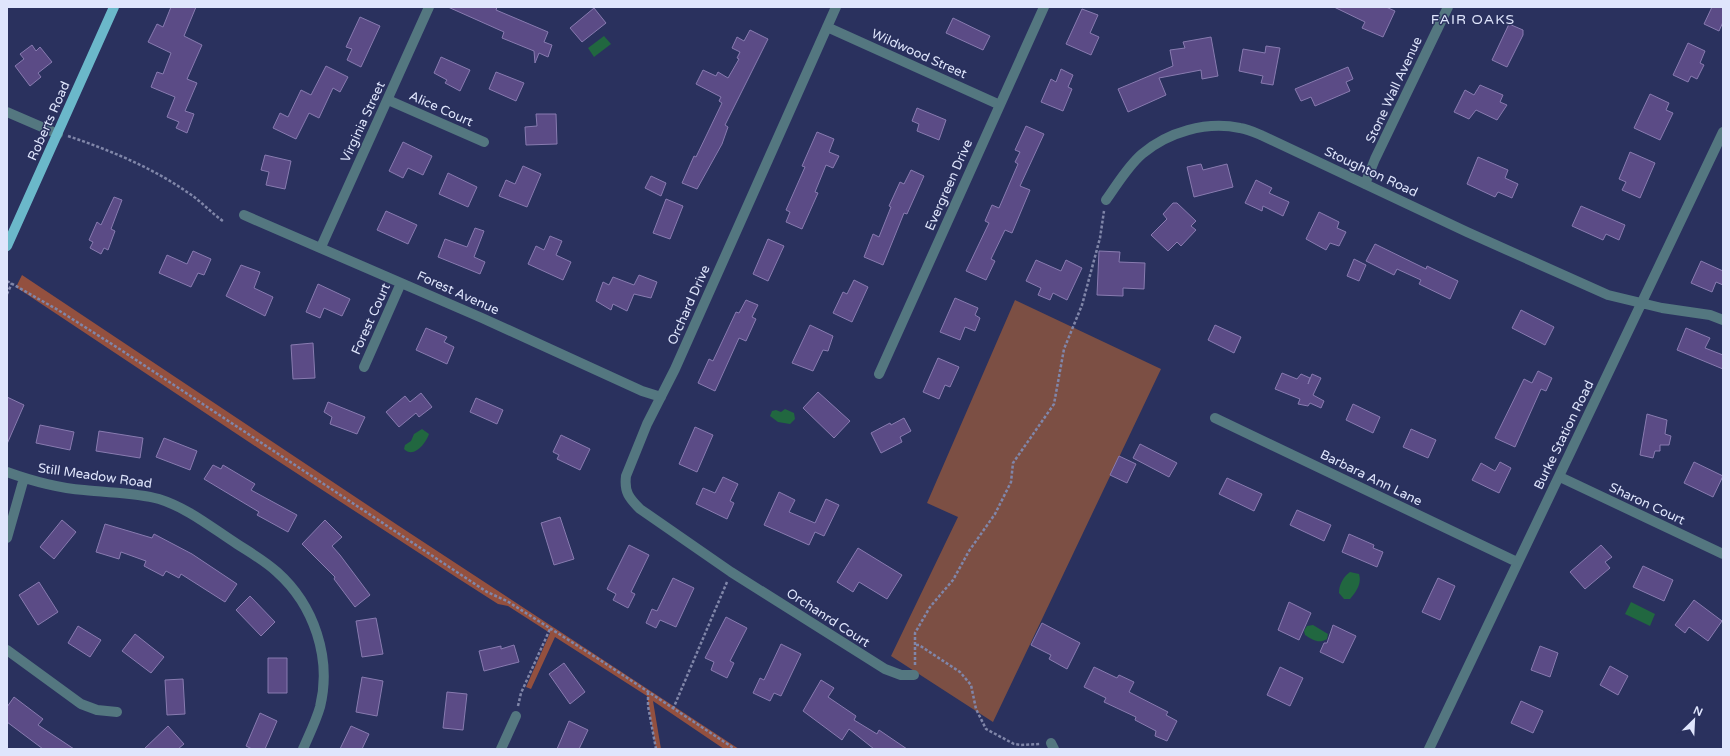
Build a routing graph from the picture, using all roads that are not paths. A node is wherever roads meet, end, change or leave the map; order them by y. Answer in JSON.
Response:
{"nodes":[{"id":1,"x":114,"y":7,"type":"edge"},
{"id":2,"x":429,"y":7,"type":"edge"},
{"id":3,"x":836,"y":7,"type":"edge"},
{"id":4,"x":1044,"y":7,"type":"edge"},
{"id":5,"x":1448,"y":7,"type":"edge"},
{"id":6,"x":827,"y":27,"type":"junction"},
{"id":7,"x":388,"y":100,"type":"junction"},
{"id":8,"x":1000,"y":105,"type":"junction"},
{"id":9,"x":7,"y":112,"type":"edge"},
{"id":10,"x":1723,"y":132,"type":"edge"},
{"id":11,"x":61,"y":134,"type":"junction"},
{"id":12,"x":484,"y":142,"type":"dead end"},
{"id":13,"x":1365,"y":184,"type":"junction"},
{"id":14,"x":1106,"y":200,"type":"road end"},
{"id":15,"x":244,"y":215,"type":"dead end"},
{"id":16,"x":7,"y":246,"type":"edge"},
{"id":17,"x":321,"y":247,"type":"junction"},
{"id":18,"x":401,"y":283,"type":"junction"},
{"id":19,"x":1641,"y":303,"type":"junction"},
{"id":20,"x":1723,"y":320,"type":"edge"},
{"id":21,"x":364,"y":367,"type":"dead end"},
{"id":22,"x":879,"y":374,"type":"dead end"},
{"id":23,"x":661,"y":397,"type":"junction"},
{"id":24,"x":1215,"y":418,"type":"dead end"},
{"id":25,"x":7,"y":472,"type":"edge"},
{"id":26,"x":1560,"y":477,"type":"junction"},
{"id":27,"x":24,"y":478,"type":"junction"},
{"id":28,"x":7,"y":538,"type":"edge"},
{"id":29,"x":1723,"y":554,"type":"edge"},
{"id":30,"x":1517,"y":562,"type":"junction"},
{"id":31,"x":731,"y":572,"type":"joint"},
{"id":32,"x":7,"y":650,"type":"edge"},
{"id":33,"x":914,"y":675,"type":"road end"},
{"id":34,"x":118,"y":712,"type":"dead end"},
{"id":35,"x":516,"y":716,"type":"road end"},
{"id":36,"x":303,"y":749,"type":"edge"},
{"id":37,"x":501,"y":749,"type":"edge"},
{"id":38,"x":1429,"y":749,"type":"edge"}],
"edges":[{"from":1,"to":11,"type":"main road","name":"Roberts Road"},
{"from":2,"to":7,"type":"street","name":"Virginia Street"},
{"from":3,"to":6,"type":"street","name":"Orchard Drive"},
{"from":4,"to":8,"type":"street","name":"Evergreen Drive"},
{"from":5,"to":13,"type":"street","name":"Stone Wall Avenue"},
{"from":6,"to":8,"type":"street","name":"Wildwood Street"},
{"from":6,"to":23,"type":"street","name":"Orchard Drive"},
{"from":7,"to":12,"type":"street","name":"Alice Court"},
{"from":7,"to":17,"type":"street","name":"Virginia Street"},
{"from":8,"to":22,"type":"street","name":"Evergreen Drive"},
{"from":9,"to":11,"type":"street"},
{"from":10,"to":19,"type":"street","name":"Burke Station Road"},
{"from":11,"to":16,"type":"main road","name":"Roberts Road"},
{"from":13,"to":14,"type":"street","name":"Stoughton Road"},
{"from":13,"to":19,"type":"street","name":"Stoughton Road"},
{"from":15,"to":17,"type":"street","name":"Forest Avenue"},
{"from":17,"to":18,"type":"street","name":"Forest Avenue"},
{"from":18,"to":21,"type":"street","name":"Forest Court"},
{"from":18,"to":23,"type":"street","name":"Forest Avenue"},
{"from":19,"to":20,"type":"street","name":"Stoughton Road"},
{"from":19,"to":26,"type":"street","name":"Burke Station Road"},
{"from":23,"to":31,"type":"street","name":"Orchard Drive"},
{"from":24,"to":30,"type":"street","name":"Barbara Ann Lane"},
{"from":25,"to":27,"type":"street","name":"Still Meadow Road"},
{"from":26,"to":29,"type":"street","name":"Sharon Court"},
{"from":26,"to":30,"type":"street","name":"Burke Station Road"},
{"from":27,"to":28,"type":"street"},
{"from":27,"to":36,"type":"street","name":"Still Meadow Road"},
{"from":30,"to":38,"type":"street","name":"Burke Station Road"},
{"from":31,"to":33,"type":"street","name":"Orchanrd Court"},
{"from":32,"to":34,"type":"street"},
{"from":35,"to":37,"type":"street"}]}
